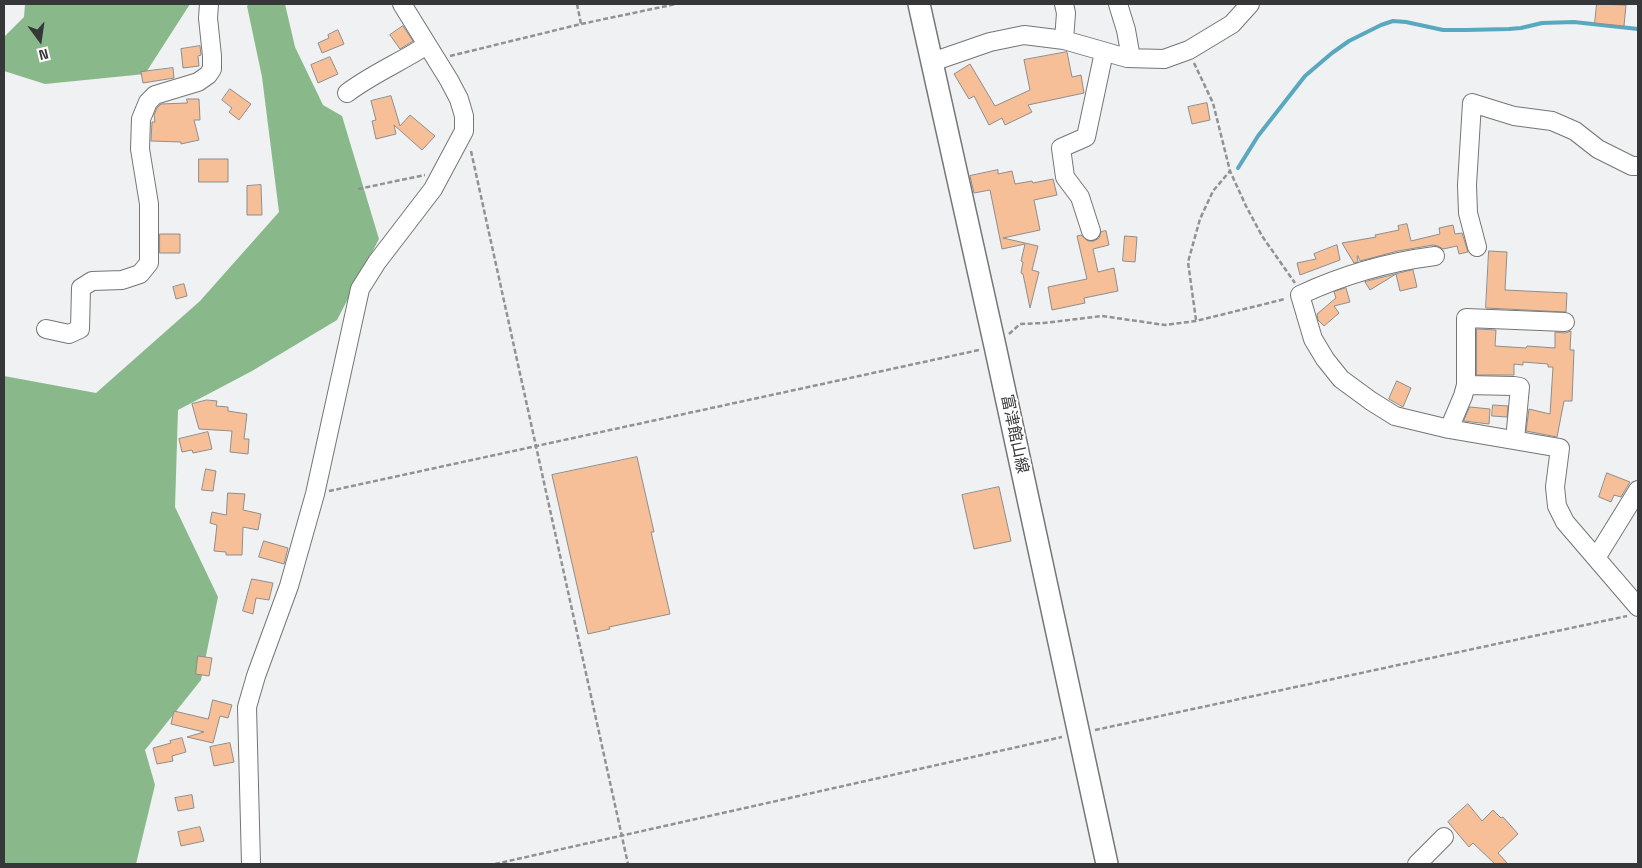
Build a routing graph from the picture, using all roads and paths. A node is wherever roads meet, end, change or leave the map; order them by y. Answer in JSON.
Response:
{"nodes":[{"id":1,"x":209,"y":4,"type":"edge"},
{"id":2,"x":402,"y":4,"type":"edge"},
{"id":3,"x":576,"y":4,"type":"edge"},
{"id":4,"x":676,"y":4,"type":"edge"},
{"id":5,"x":919,"y":4,"type":"edge"},
{"id":6,"x":1064,"y":4,"type":"edge"},
{"id":7,"x":1118,"y":4,"type":"edge"},
{"id":8,"x":1250,"y":4,"type":"edge"},
{"id":9,"x":581,"y":24,"type":"junction"},
{"id":10,"x":1064,"y":40,"type":"junction"},
{"id":11,"x":1189,"y":50,"type":"junction"},
{"id":12,"x":432,"y":52,"type":"junction"},
{"id":13,"x":1104,"y":52,"type":"junction"},
{"id":14,"x":1131,"y":58,"type":"junction"},
{"id":15,"x":932,"y":62,"type":"junction"},
{"id":16,"x":347,"y":93,"type":"dead end"},
{"id":17,"x":464,"y":131,"type":"junction"},
{"id":18,"x":1638,"y":166,"type":"edge"},
{"id":19,"x":1230,"y":171,"type":"junction"},
{"id":20,"x":442,"y":173,"type":"junction"},
{"id":21,"x":358,"y":189,"type":"dead end"},
{"id":22,"x":1091,"y":231,"type":"dead end"},
{"id":23,"x":1477,"y":247,"type":"dead end"},
{"id":24,"x":1435,"y":256,"type":"dead end"},
{"id":25,"x":1300,"y":295,"type":"junction"},
{"id":26,"x":1196,"y":321,"type":"junction"},
{"id":27,"x":1565,"y":322,"type":"dead end"},
{"id":28,"x":46,"y":329,"type":"dead end"},
{"id":29,"x":995,"y":346,"type":"junction"},
{"id":30,"x":1466,"y":385,"type":"junction"},
{"id":31,"x":1449,"y":429,"type":"junction"},
{"id":32,"x":1515,"y":440,"type":"junction"},
{"id":33,"x":535,"y":445,"type":"junction"},
{"id":34,"x":1638,"y":490,"type":"edge"},
{"id":35,"x":316,"y":494,"type":"junction"},
{"id":36,"x":1596,"y":558,"type":"junction"},
{"id":37,"x":1633,"y":611,"type":"edge"},
{"id":38,"x":1078,"y":733,"type":"junction"},
{"id":39,"x":622,"y":836,"type":"junction"},
{"id":40,"x":1444,"y":838,"type":"dead end"},
{"id":41,"x":251,"y":864,"type":"edge"},
{"id":42,"x":495,"y":864,"type":"edge"},
{"id":43,"x":628,"y":864,"type":"edge"},
{"id":44,"x":1107,"y":864,"type":"edge"},
{"id":45,"x":1417,"y":864,"type":"edge"}],
"edges":[{"from":1,"to":28,"type":"street"},
{"from":2,"to":12,"type":"street"},
{"from":3,"to":9,"type":"path"},
{"from":4,"to":9,"type":"path"},
{"from":5,"to":15,"type":"main road","name":"富津館山線"},
{"from":6,"to":10,"type":"street"},
{"from":7,"to":14,"type":"street"},
{"from":8,"to":11,"type":"street"},
{"from":9,"to":12,"type":"path"},
{"from":10,"to":13,"type":"street"},
{"from":10,"to":15,"type":"street"},
{"from":11,"to":14,"type":"street"},
{"from":11,"to":19,"type":"path"},
{"from":12,"to":16,"type":"street"},
{"from":12,"to":17,"type":"street"},
{"from":13,"to":14,"type":"street"},
{"from":13,"to":22,"type":"street"},
{"from":15,"to":29,"type":"main road","name":"富津館山線"},
{"from":17,"to":20,"type":"street"},
{"from":17,"to":33,"type":"path"},
{"from":18,"to":23,"type":"street"},
{"from":19,"to":25,"type":"path"},
{"from":19,"to":26,"type":"path"},
{"from":20,"to":21,"type":"path"},
{"from":20,"to":35,"type":"street"},
{"from":24,"to":25,"type":"street"},
{"from":25,"to":26,"type":"path"},
{"from":25,"to":31,"type":"street"},
{"from":26,"to":29,"type":"path"},
{"from":27,"to":30,"type":"street"},
{"from":29,"to":33,"type":"path"},
{"from":29,"to":38,"type":"main road","name":"富津館山線"},
{"from":30,"to":31,"type":"street"},
{"from":30,"to":32,"type":"street"},
{"from":31,"to":32,"type":"street"},
{"from":32,"to":36,"type":"street"},
{"from":33,"to":35,"type":"path"},
{"from":33,"to":39,"type":"path"},
{"from":34,"to":36,"type":"street"},
{"from":35,"to":41,"type":"street"},
{"from":36,"to":37,"type":"street"},
{"from":37,"to":38,"type":"path"},
{"from":38,"to":39,"type":"path"},
{"from":38,"to":44,"type":"main road","name":"富津館山線"},
{"from":39,"to":42,"type":"path"},
{"from":39,"to":43,"type":"path"},
{"from":40,"to":45,"type":"street"}]}
